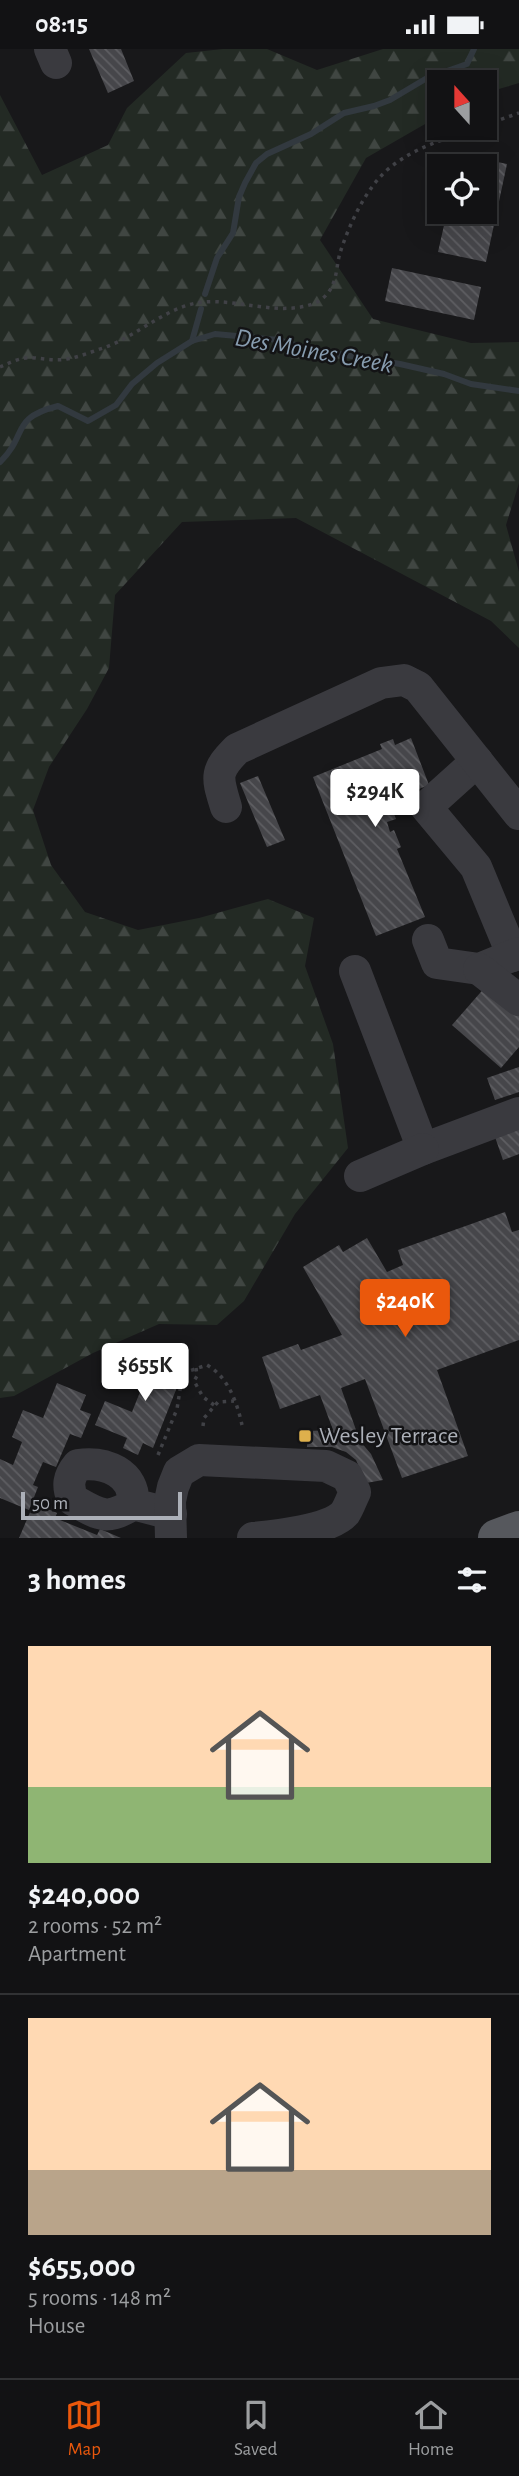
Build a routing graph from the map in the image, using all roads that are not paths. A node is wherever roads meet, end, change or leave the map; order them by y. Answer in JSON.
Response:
{"nodes":[{"id":1,"x":477,"y":761,"type":"junction"},
{"id":2,"x":226,"y":807,"type":"dead end"},
{"id":3,"x":519,"y":814,"type":"edge"},
{"id":4,"x":428,"y":940,"type":"dead end"},
{"id":5,"x":516,"y":955,"type":"edge"},
{"id":6,"x":479,"y":969,"type":"junction"},
{"id":7,"x":355,"y":971,"type":"dead end"},
{"id":8,"x":519,"y":1000,"type":"edge"},
{"id":9,"x":519,"y":1113,"type":"edge"},
{"id":10,"x":424,"y":1149,"type":"junction"},
{"id":11,"x":360,"y":1176,"type":"dead end"},
{"id":12,"x":133,"y":1504,"type":"dead end"},
{"id":13,"x":171,"y":1526,"type":"edge"},
{"id":14,"x":519,"y":1530,"type":"edge"},
{"id":15,"x":253,"y":1538,"type":"edge"},
{"id":16,"x":499,"y":1538,"type":"edge"}],
"edges":[{"from":1,"to":2,"type":"lane"},
{"from":1,"to":3,"type":"lane"},
{"from":1,"to":5,"type":"lane"},
{"from":4,"to":6,"type":"lane"},
{"from":5,"to":6,"type":"lane"},
{"from":6,"to":8,"type":"lane"},
{"from":7,"to":10,"type":"lane"},
{"from":9,"to":10,"type":"lane"},
{"from":10,"to":11,"type":"lane"},
{"from":12,"to":13,"type":"lane"},
{"from":13,"to":15,"type":"lane"},
{"from":14,"to":16,"type":"main road"}]}
